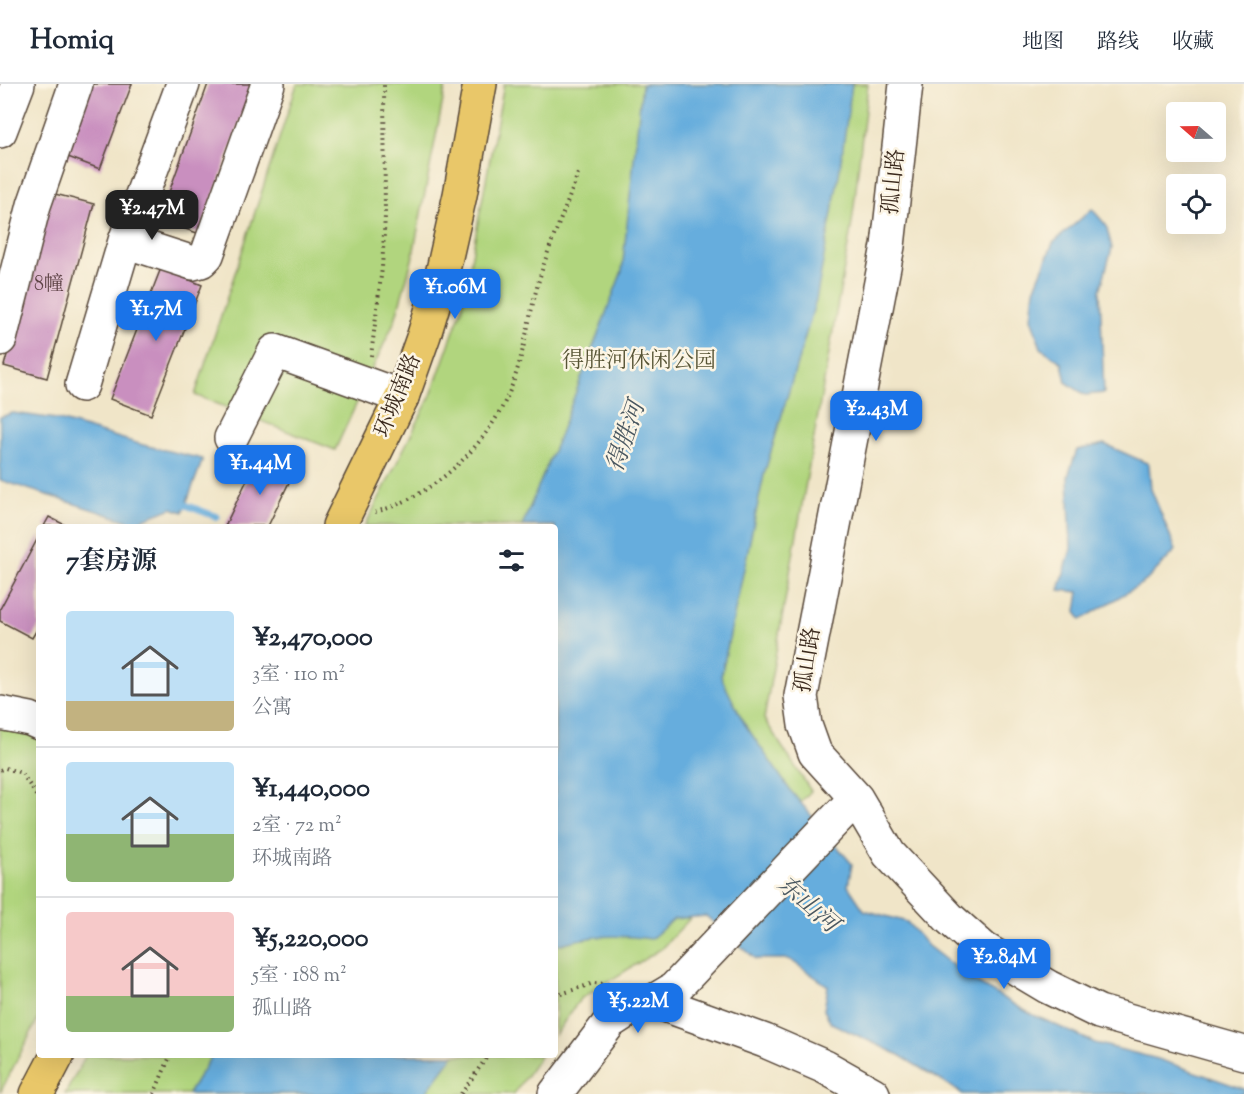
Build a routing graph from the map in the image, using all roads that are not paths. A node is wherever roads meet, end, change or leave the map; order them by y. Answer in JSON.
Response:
{"nodes":[{"id":1,"x":18,"y":84,"type":"edge"},
{"id":2,"x":76,"y":84,"type":"edge"},
{"id":3,"x":183,"y":84,"type":"edge"},
{"id":4,"x":268,"y":84,"type":"edge"},
{"id":5,"x":480,"y":84,"type":"edge"},
{"id":6,"x":906,"y":84,"type":"edge"},
{"id":7,"x":0,"y":131,"type":"edge"},
{"id":8,"x":125,"y":241,"type":"junction"},
{"id":9,"x":0,"y":339,"type":"edge"},
{"id":10,"x":82,"y":385,"type":"dead end"},
{"id":11,"x":402,"y":397,"type":"junction"},
{"id":12,"x":231,"y":438,"type":"dead end"},
{"id":13,"x":340,"y":524,"type":"edge"},
{"id":14,"x":0,"y":713,"type":"edge"},
{"id":15,"x":36,"y":722,"type":"edge"},
{"id":16,"x":856,"y":798,"type":"junction"},
{"id":17,"x":654,"y":1002,"type":"junction"},
{"id":18,"x":1244,"y":1053,"type":"edge"},
{"id":19,"x":56,"y":1058,"type":"edge"},
{"id":20,"x":37,"y":1094,"type":"edge"},
{"id":21,"x":555,"y":1094,"type":"edge"},
{"id":22,"x":873,"y":1094,"type":"edge"}],
"edges":[{"from":1,"to":7,"type":"street"},
{"from":2,"to":9,"type":"street"},
{"from":3,"to":8,"type":"street"},
{"from":4,"to":8,"type":"street"},
{"from":5,"to":11,"type":"main road","name":"环城南路"},
{"from":6,"to":16,"type":"street","name":"孤山路"},
{"from":8,"to":10,"type":"street"},
{"from":11,"to":12,"type":"street"},
{"from":11,"to":13,"type":"main road","name":"环城南路"},
{"from":14,"to":15,"type":"street"},
{"from":16,"to":17,"type":"street"},
{"from":16,"to":18,"type":"street","name":"孤山路"},
{"from":17,"to":21,"type":"street"},
{"from":17,"to":22,"type":"street"},
{"from":19,"to":20,"type":"main road"}]}
